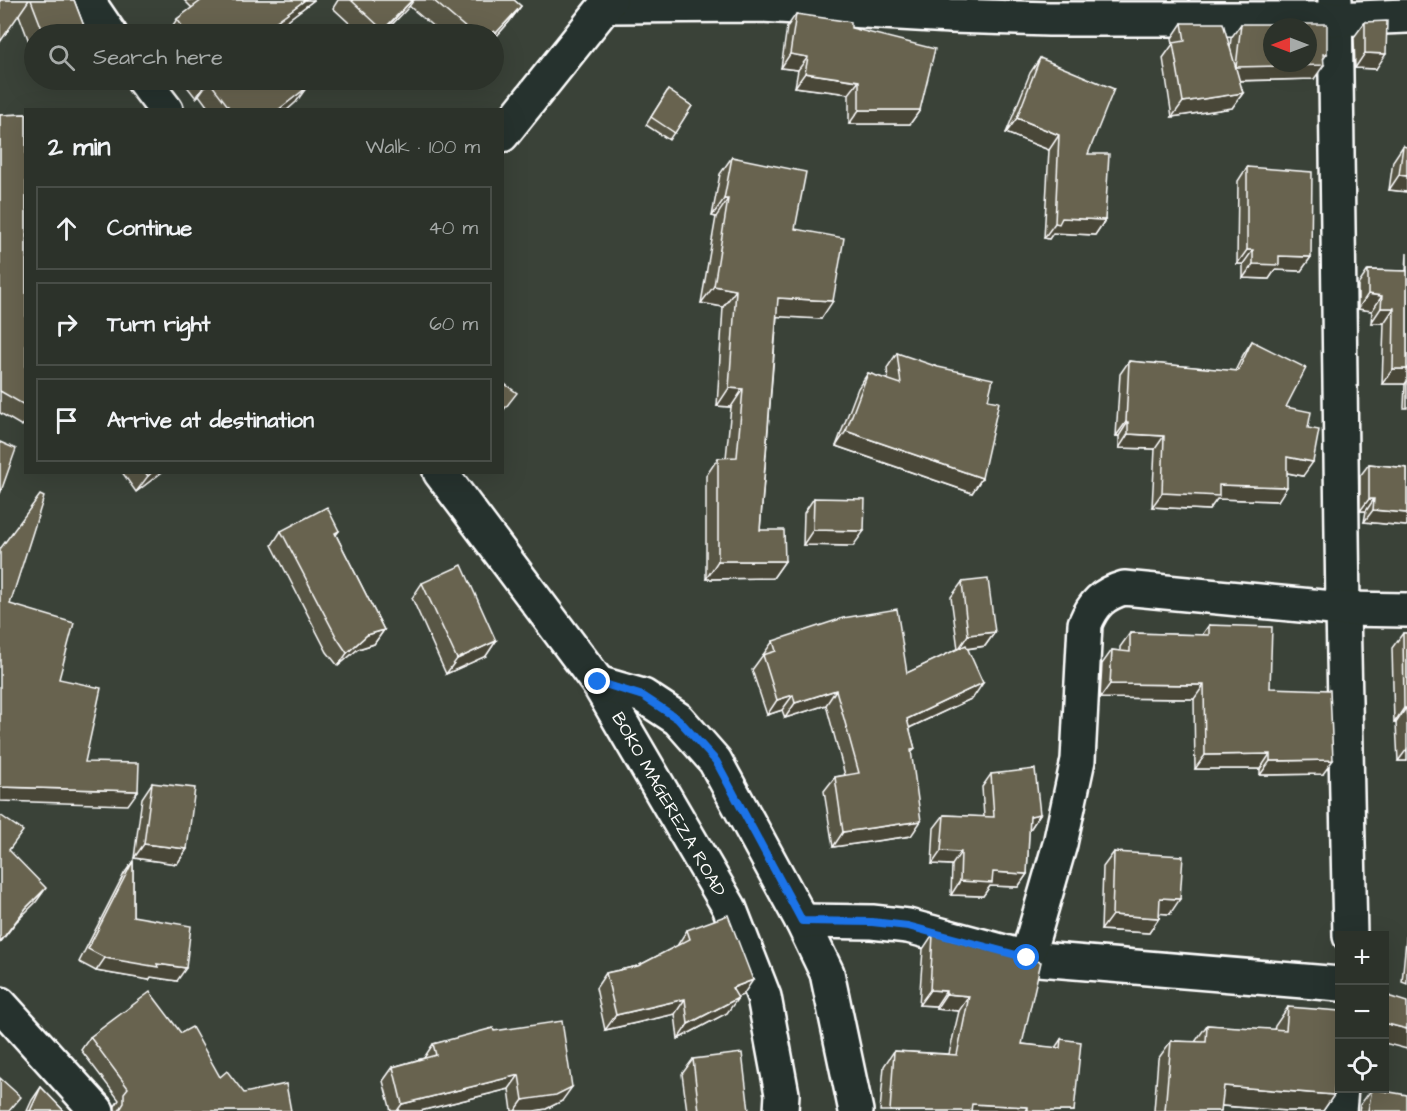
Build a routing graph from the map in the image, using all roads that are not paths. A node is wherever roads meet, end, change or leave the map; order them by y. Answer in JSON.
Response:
{"nodes":[{"id":1,"x":87,"y":0,"type":"edge"},
{"id":2,"x":607,"y":3,"type":"edge"},
{"id":3,"x":1335,"y":9,"type":"edge"},
{"id":4,"x":1407,"y":16,"type":"edge"},
{"id":5,"x":103,"y":24,"type":"edge"},
{"id":6,"x":151,"y":90,"type":"edge"},
{"id":7,"x":165,"y":108,"type":"edge"},
{"id":8,"x":504,"y":132,"type":"edge"},
{"id":9,"x":442,"y":474,"type":"edge"},
{"id":10,"x":1343,"y":609,"type":"junction"},
{"id":11,"x":1407,"y":610,"type":"edge"},
{"id":12,"x":598,"y":682,"type":"junction"},
{"id":13,"x":802,"y":921,"type":"junction"},
{"id":14,"x":1350,"y":931,"type":"edge"},
{"id":15,"x":1027,"y":958,"type":"junction"},
{"id":16,"x":1335,"y":984,"type":"edge"},
{"id":17,"x":0,"y":1004,"type":"edge"},
{"id":18,"x":1341,"y":1093,"type":"edge"},
{"id":19,"x":97,"y":1111,"type":"edge"},
{"id":20,"x":781,"y":1111,"type":"edge"},
{"id":21,"x":856,"y":1111,"type":"edge"},
{"id":22,"x":1339,"y":1111,"type":"edge"}],
"edges":[{"from":1,"to":5,"type":"street"},
{"from":2,"to":3,"type":"street"},
{"from":2,"to":8,"type":"street"},
{"from":3,"to":4,"type":"street"},
{"from":3,"to":10,"type":"street"},
{"from":6,"to":7,"type":"street"},
{"from":9,"to":12,"type":"street","name":"BOKO MAGEREZA ROAD"},
{"from":10,"to":11,"type":"street"},
{"from":10,"to":14,"type":"street"},
{"from":10,"to":15,"type":"street"},
{"from":12,"to":13,"type":"street"},
{"from":12,"to":20,"type":"street","name":"BOKO MAGEREZA ROAD"},
{"from":13,"to":15,"type":"street"},
{"from":13,"to":21,"type":"street"},
{"from":15,"to":16,"type":"street"},
{"from":17,"to":19,"type":"street"},
{"from":18,"to":22,"type":"street"}]}
